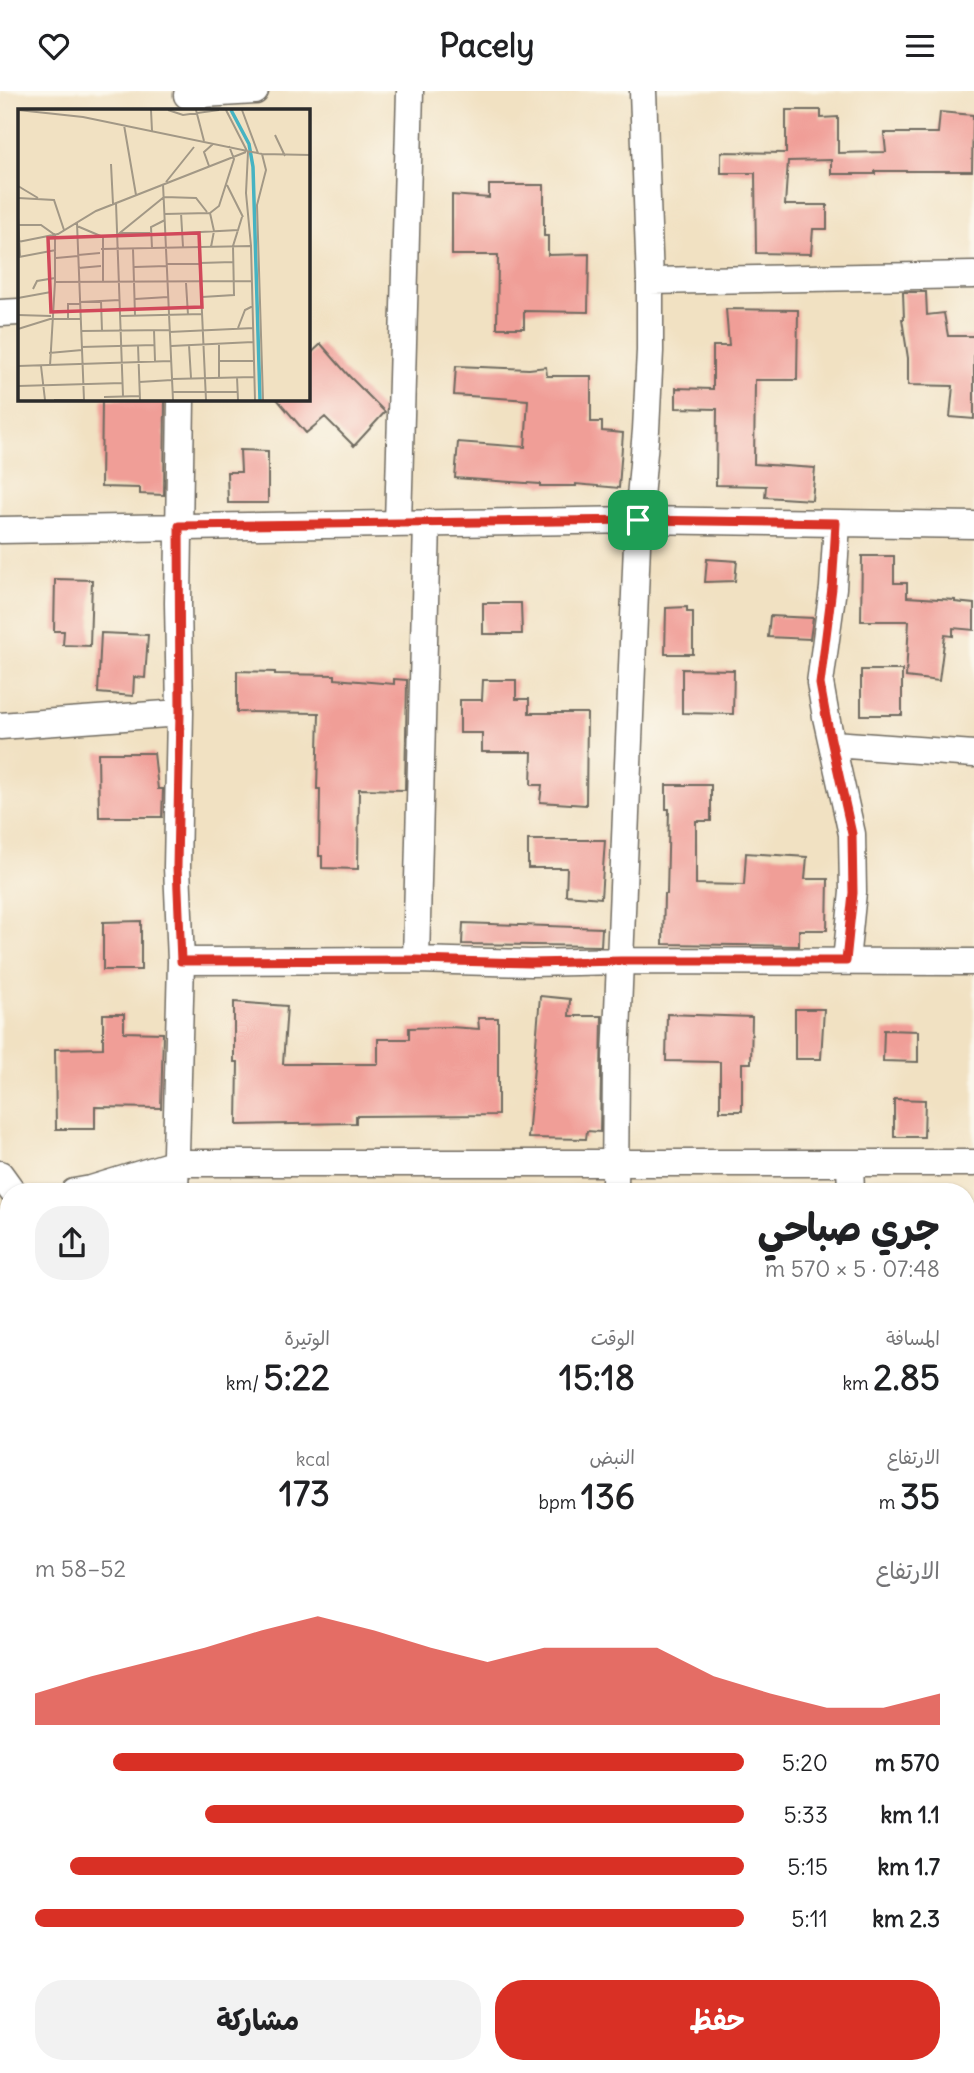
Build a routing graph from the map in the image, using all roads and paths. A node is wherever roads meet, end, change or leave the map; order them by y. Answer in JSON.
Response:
{"nodes":[{"id":1,"x":255,"y":91,"type":"edge"},
{"id":2,"x":410,"y":91,"type":"edge"},
{"id":3,"x":643,"y":91,"type":"edge"},
{"id":4,"x":186,"y":99,"type":"edge"},
{"id":5,"x":974,"y":275,"type":"edge"},
{"id":6,"x":650,"y":281,"type":"junction"},
{"id":7,"x":18,"y":312,"type":"edge"},
{"id":8,"x":0,"y":313,"type":"edge"},
{"id":9,"x":181,"y":401,"type":"edge"},
{"id":10,"x":638,"y":520,"type":"junction"},
{"id":11,"x":398,"y":523,"type":"junction"},
{"id":12,"x":426,"y":523,"type":"junction"},
{"id":13,"x":836,"y":523,"type":"junction"},
{"id":14,"x":974,"y":525,"type":"edge"},
{"id":15,"x":179,"y":526,"type":"junction"},
{"id":16,"x":0,"y":530,"type":"edge"},
{"id":17,"x":180,"y":713,"type":"junction"},
{"id":18,"x":0,"y":726,"type":"edge"},
{"id":19,"x":833,"y":744,"type":"junction"},
{"id":20,"x":974,"y":754,"type":"edge"},
{"id":21,"x":416,"y":960,"type":"junction"},
{"id":22,"x":181,"y":961,"type":"junction"},
{"id":23,"x":621,"y":961,"type":"junction"},
{"id":24,"x":846,"y":961,"type":"junction"},
{"id":25,"x":974,"y":963,"type":"edge"},
{"id":26,"x":176,"y":1163,"type":"junction"},
{"id":27,"x":974,"y":1163,"type":"edge"},
{"id":28,"x":614,"y":1164,"type":"junction"},
{"id":29,"x":850,"y":1164,"type":"junction"},
{"id":30,"x":111,"y":1183,"type":"edge"},
{"id":31,"x":175,"y":1183,"type":"edge"},
{"id":32,"x":615,"y":1183,"type":"edge"},
{"id":33,"x":851,"y":1183,"type":"edge"}],
"edges":[{"from":1,"to":4,"type":"street"},
{"from":2,"to":11,"type":"street"},
{"from":3,"to":6,"type":"street"},
{"from":5,"to":6,"type":"street"},
{"from":6,"to":10,"type":"street"},
{"from":7,"to":8,"type":"street"},
{"from":9,"to":15,"type":"street"},
{"from":10,"to":12,"type":"street"},
{"from":10,"to":13,"type":"street"},
{"from":10,"to":23,"type":"street"},
{"from":11,"to":12,"type":"street"},
{"from":11,"to":15,"type":"street"},
{"from":12,"to":21,"type":"street"},
{"from":13,"to":14,"type":"street"},
{"from":13,"to":19,"type":"street"},
{"from":15,"to":16,"type":"street"},
{"from":15,"to":17,"type":"street"},
{"from":17,"to":18,"type":"street"},
{"from":17,"to":22,"type":"street"},
{"from":19,"to":20,"type":"street"},
{"from":19,"to":24,"type":"street"},
{"from":21,"to":22,"type":"street"},
{"from":21,"to":23,"type":"street"},
{"from":22,"to":26,"type":"street"},
{"from":23,"to":24,"type":"street"},
{"from":23,"to":28,"type":"street"},
{"from":24,"to":25,"type":"street"},
{"from":26,"to":28,"type":"street"},
{"from":26,"to":30,"type":"street"},
{"from":26,"to":31,"type":"street"},
{"from":27,"to":29,"type":"street"},
{"from":28,"to":29,"type":"street"},
{"from":28,"to":32,"type":"street"},
{"from":29,"to":33,"type":"street"}]}
